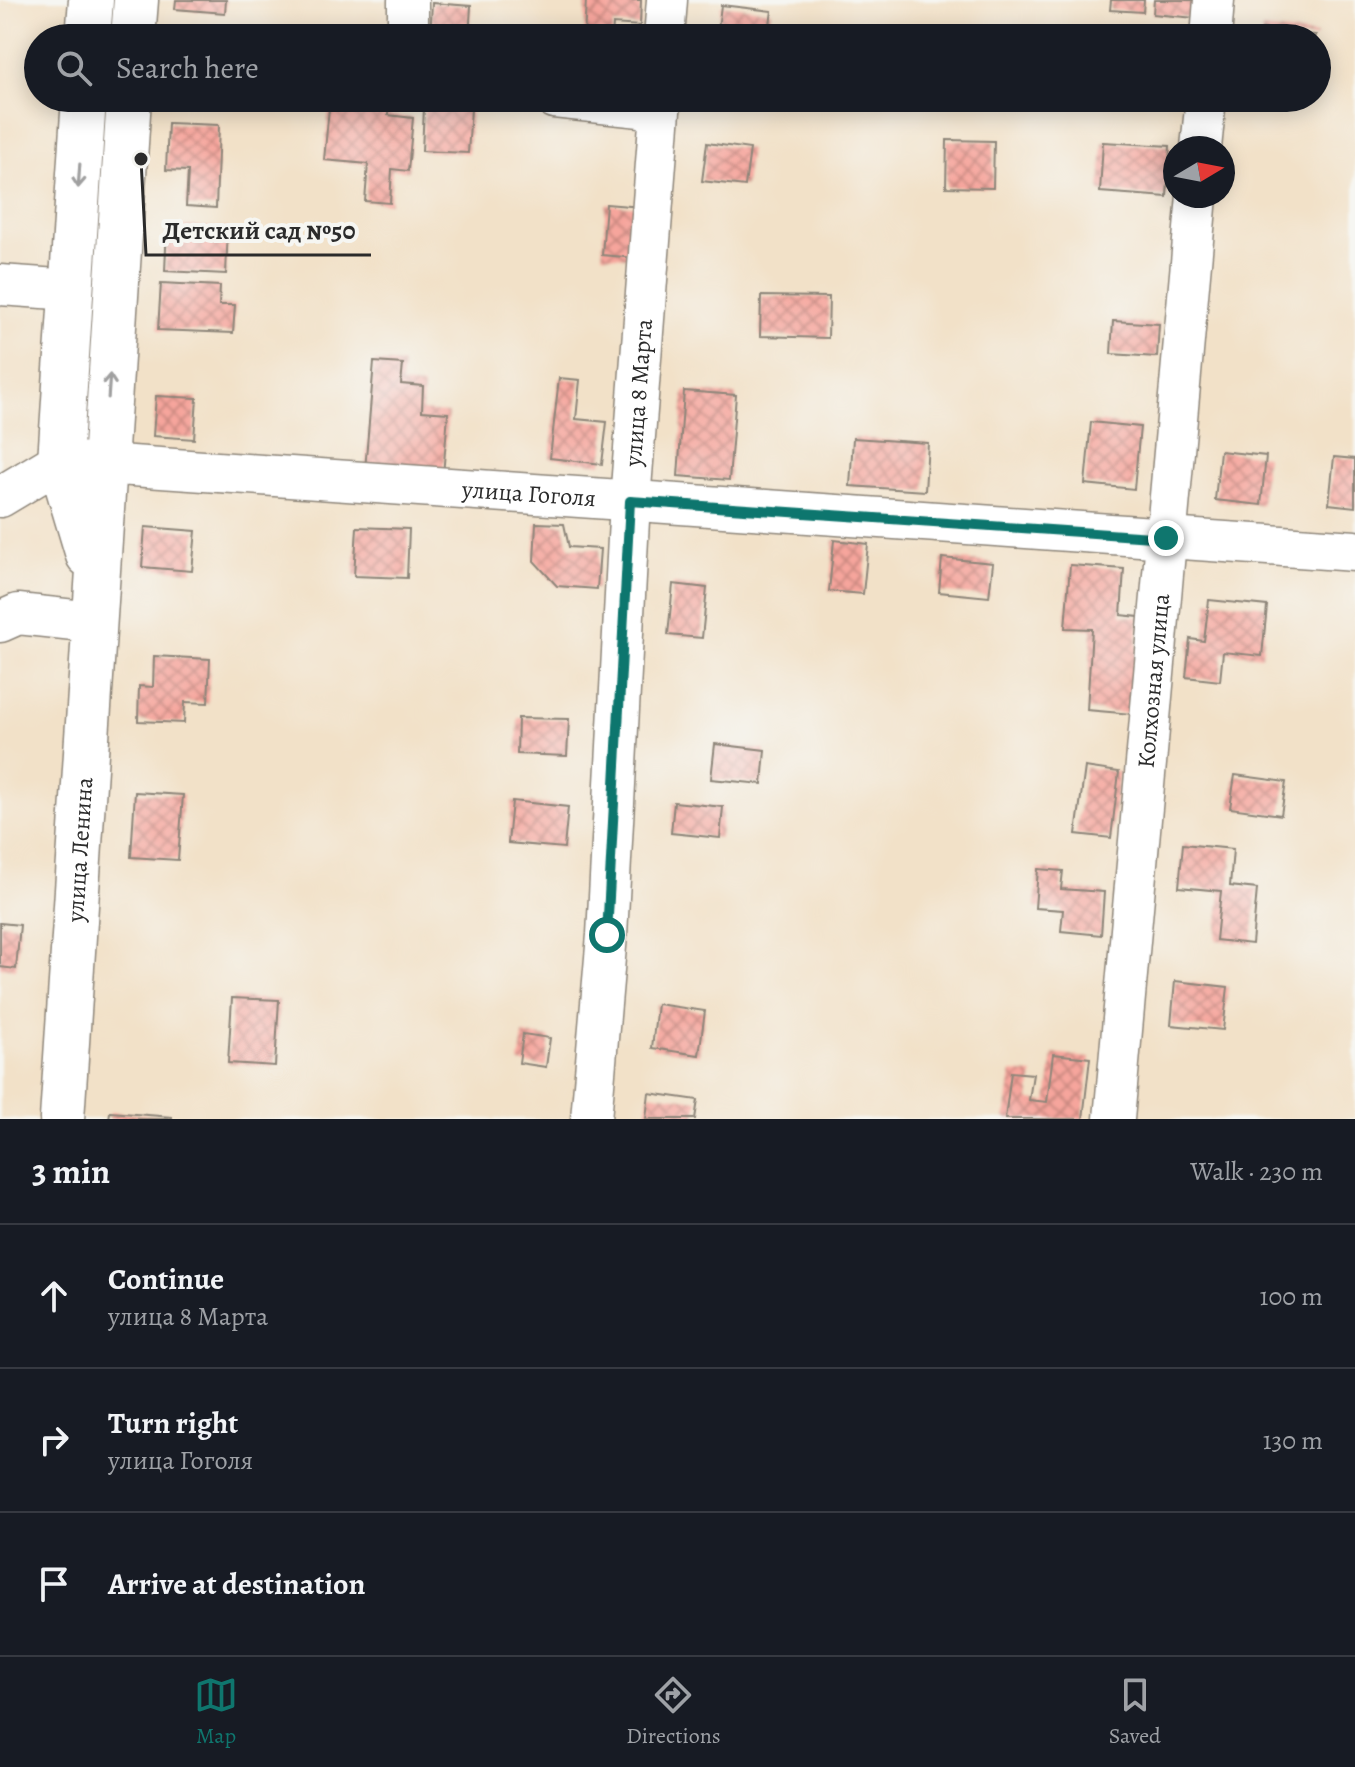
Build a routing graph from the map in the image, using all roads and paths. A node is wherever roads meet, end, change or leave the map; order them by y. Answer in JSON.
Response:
{"nodes":[{"id":1,"x":91,"y":0,"type":"edge"},
{"id":2,"x":136,"y":0,"type":"edge"},
{"id":3,"x":408,"y":0,"type":"edge"},
{"id":4,"x":667,"y":0,"type":"edge"},
{"id":5,"x":1214,"y":0,"type":"edge"},
{"id":6,"x":89,"y":24,"type":"edge"},
{"id":7,"x":134,"y":24,"type":"edge"},
{"id":8,"x":408,"y":24,"type":"edge"},
{"id":9,"x":665,"y":24,"type":"edge"},
{"id":10,"x":1212,"y":24,"type":"edge"},
{"id":11,"x":83,"y":112,"type":"edge"},
{"id":12,"x":128,"y":112,"type":"edge"},
{"id":13,"x":660,"y":112,"type":"edge"},
{"id":14,"x":1205,"y":112,"type":"edge"},
{"id":15,"x":1202,"y":136,"type":"edge"},
{"id":16,"x":1196,"y":208,"type":"edge"},
{"id":17,"x":0,"y":285,"type":"edge"},
{"id":18,"x":72,"y":290,"type":"junction"},
{"id":19,"x":60,"y":461,"type":"junction"},
{"id":20,"x":104,"y":464,"type":"junction"},
{"id":21,"x":0,"y":497,"type":"edge"},
{"id":22,"x":630,"y":501,"type":"junction"},
{"id":23,"x":1166,"y":538,"type":"junction"},
{"id":24,"x":1355,"y":551,"type":"edge"},
{"id":25,"x":95,"y":601,"type":"junction"},
{"id":26,"x":0,"y":622,"type":"edge"},
{"id":27,"x":62,"y":1119,"type":"edge"},
{"id":28,"x":591,"y":1119,"type":"edge"},
{"id":29,"x":1114,"y":1119,"type":"edge"}],
"edges":[{"from":1,"to":6,"type":"main road"},
{"from":2,"to":7,"type":"main road"},
{"from":3,"to":8,"type":"street"},
{"from":4,"to":9,"type":"street"},
{"from":5,"to":10,"type":"street"},
{"from":11,"to":18,"type":"main road","name":"улица Ленина","one_way":true},
{"from":20,"to":12,"type":"main road","name":"улица Ленина","one_way":true},
{"from":13,"to":22,"type":"street","name":"улица 8 Марта"},
{"from":14,"to":15,"type":"street"},
{"from":16,"to":23,"type":"street","name":"Колхозная улица"},
{"from":17,"to":18,"type":"street"},
{"from":18,"to":19,"type":"main road","name":"улица Ленина"},
{"from":19,"to":20,"type":"street","name":"улица Гоголя"},
{"from":19,"to":21,"type":"street"},
{"from":19,"to":25,"type":"main road","name":"улица Ленина"},
{"from":20,"to":22,"type":"street","name":"улица Гоголя"},
{"from":20,"to":25,"type":"main road","name":"улица Ленина"},
{"from":22,"to":23,"type":"street","name":"улица Гоголя"},
{"from":22,"to":28,"type":"street","name":"улица 8 Марта"},
{"from":23,"to":24,"type":"street","name":"улица Гоголя"},
{"from":23,"to":29,"type":"street","name":"Колхозная улица"},
{"from":25,"to":26,"type":"street"},
{"from":25,"to":27,"type":"main road","name":"улица Ленина"}]}
